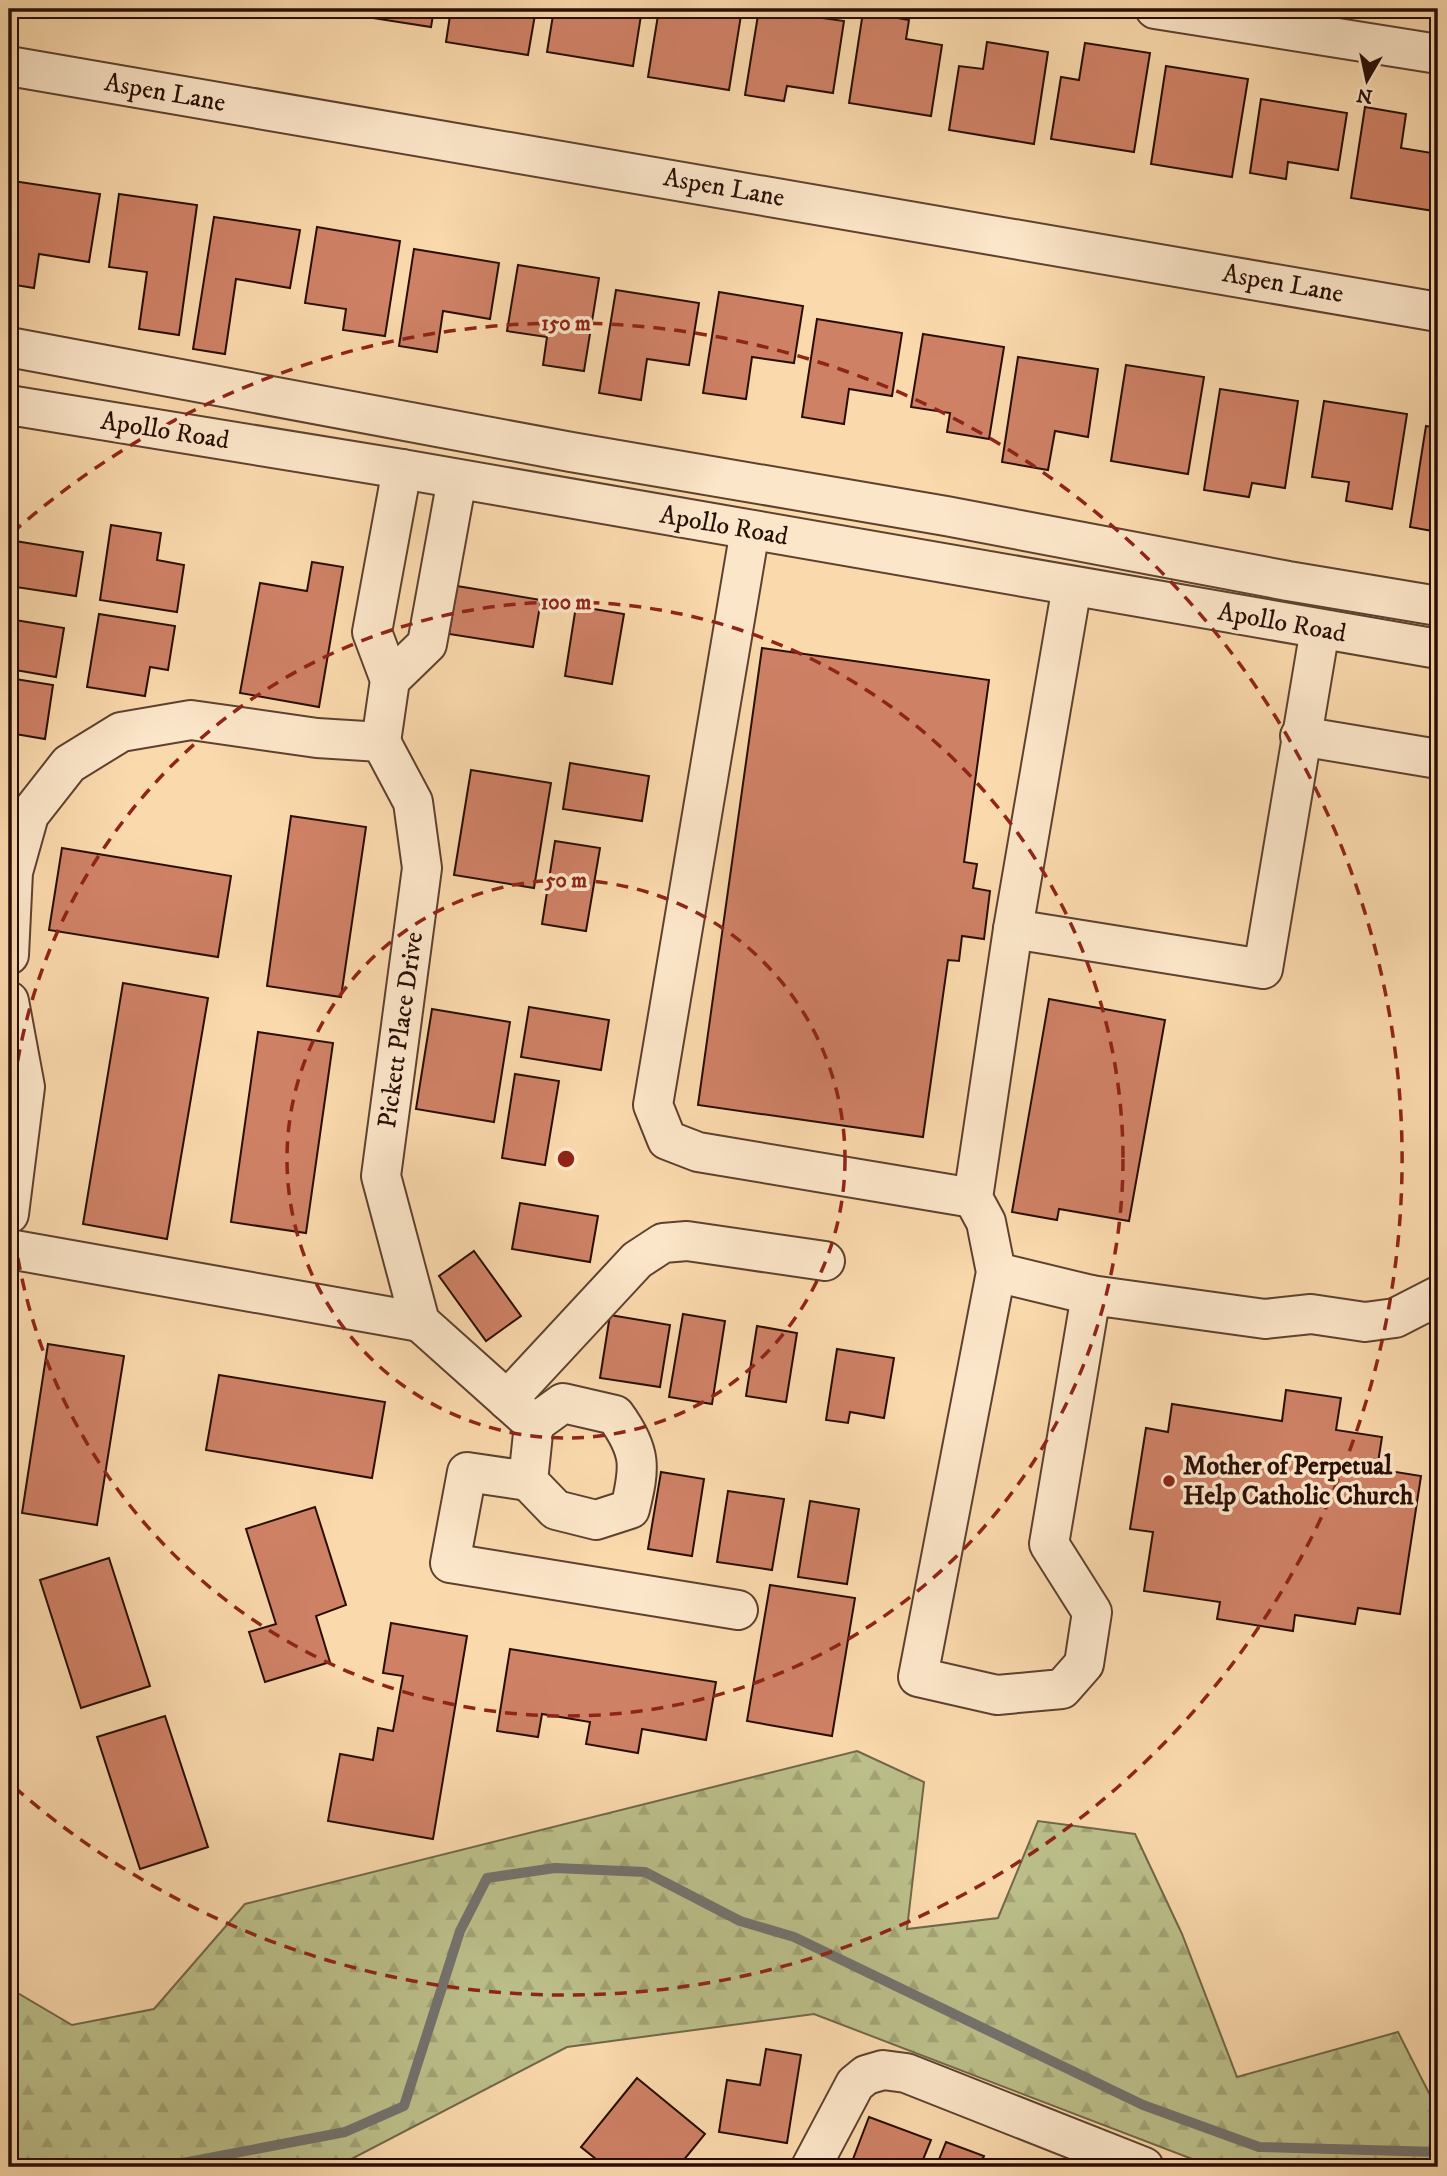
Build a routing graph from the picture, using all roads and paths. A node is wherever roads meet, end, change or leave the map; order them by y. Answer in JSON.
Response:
{"nodes":[{"id":1,"x":1155,"y":9,"type":"edge"},
{"id":2,"x":1438,"y":54,"type":"edge"},
{"id":3,"x":9,"y":66,"type":"edge"},
{"id":4,"x":1438,"y":312,"type":"edge"},
{"id":5,"x":9,"y":347,"type":"edge"},
{"id":6,"x":9,"y":405,"type":"edge"},
{"id":7,"x":402,"y":469,"type":"junction"},
{"id":8,"x":457,"y":480,"type":"junction"},
{"id":9,"x":750,"y":530,"type":"junction"},
{"id":10,"x":1072,"y":586,"type":"junction"},
{"id":11,"x":1438,"y":606,"type":"edge"},
{"id":12,"x":1320,"y":629,"type":"junction"},
{"id":13,"x":1438,"y":649,"type":"edge"},
{"id":14,"x":390,"y":680,"type":"junction"},
{"id":15,"x":1300,"y":736,"type":"junction"},
{"id":16,"x":381,"y":742,"type":"junction"},
{"id":17,"x":1438,"y":759,"type":"edge"},
{"id":18,"x":17,"y":823,"type":"edge"},
{"id":19,"x":1013,"y":929,"type":"junction"},
{"id":20,"x":9,"y":955,"type":"edge"},
{"id":21,"x":9,"y":1001,"type":"edge"},
{"id":22,"x":973,"y":1198,"type":"junction"},
{"id":23,"x":9,"y":1214,"type":"edge"},
{"id":24,"x":9,"y":1249,"type":"edge"},
{"id":25,"x":825,"y":1261,"type":"dead end"},
{"id":26,"x":996,"y":1272,"type":"junction"},
{"id":27,"x":1091,"y":1295,"type":"junction"},
{"id":28,"x":1438,"y":1296,"type":"edge"},
{"id":29,"x":420,"y":1322,"type":"junction"},
{"id":30,"x":520,"y":1412,"type":"junction"},
{"id":31,"x":528,"y":1481,"type":"junction"},
{"id":32,"x":738,"y":1610,"type":"dead end"},
{"id":33,"x":811,"y":2167,"type":"edge"},
{"id":34,"x":1144,"y":2167,"type":"edge"}],
"edges":[{"from":1,"to":2,"type":"street"},
{"from":3,"to":4,"type":"street","name":"Aspen Lane"},
{"from":5,"to":11,"type":"street"},
{"from":6,"to":7,"type":"street","name":"Apollo Road"},
{"from":7,"to":8,"type":"street","name":"Apollo Road"},
{"from":7,"to":14,"type":"street"},
{"from":8,"to":9,"type":"street","name":"Apollo Road"},
{"from":8,"to":14,"type":"street"},
{"from":9,"to":10,"type":"street","name":"Apollo Road"},
{"from":9,"to":22,"type":"street"},
{"from":10,"to":12,"type":"street","name":"Apollo Road"},
{"from":10,"to":19,"type":"street"},
{"from":12,"to":13,"type":"street","name":"Apollo Road"},
{"from":12,"to":15,"type":"street"},
{"from":14,"to":16,"type":"street"},
{"from":15,"to":17,"type":"street"},
{"from":15,"to":19,"type":"street"},
{"from":16,"to":18,"type":"street"},
{"from":16,"to":29,"type":"street","name":"Pickett Place Drive"},
{"from":18,"to":20,"type":"street"},
{"from":19,"to":22,"type":"street"},
{"from":21,"to":23,"type":"street"},
{"from":22,"to":26,"type":"street"},
{"from":24,"to":29,"type":"street"},
{"from":25,"to":30,"type":"street"},
{"from":26,"to":27,"type":"street"},
{"from":26,"to":27,"type":"street"},
{"from":27,"to":28,"type":"street"},
{"from":29,"to":30,"type":"street"},
{"from":30,"to":31,"type":"street"},
{"from":30,"to":31,"type":"street"},
{"from":31,"to":32,"type":"street"},
{"from":33,"to":34,"type":"street"}]}
